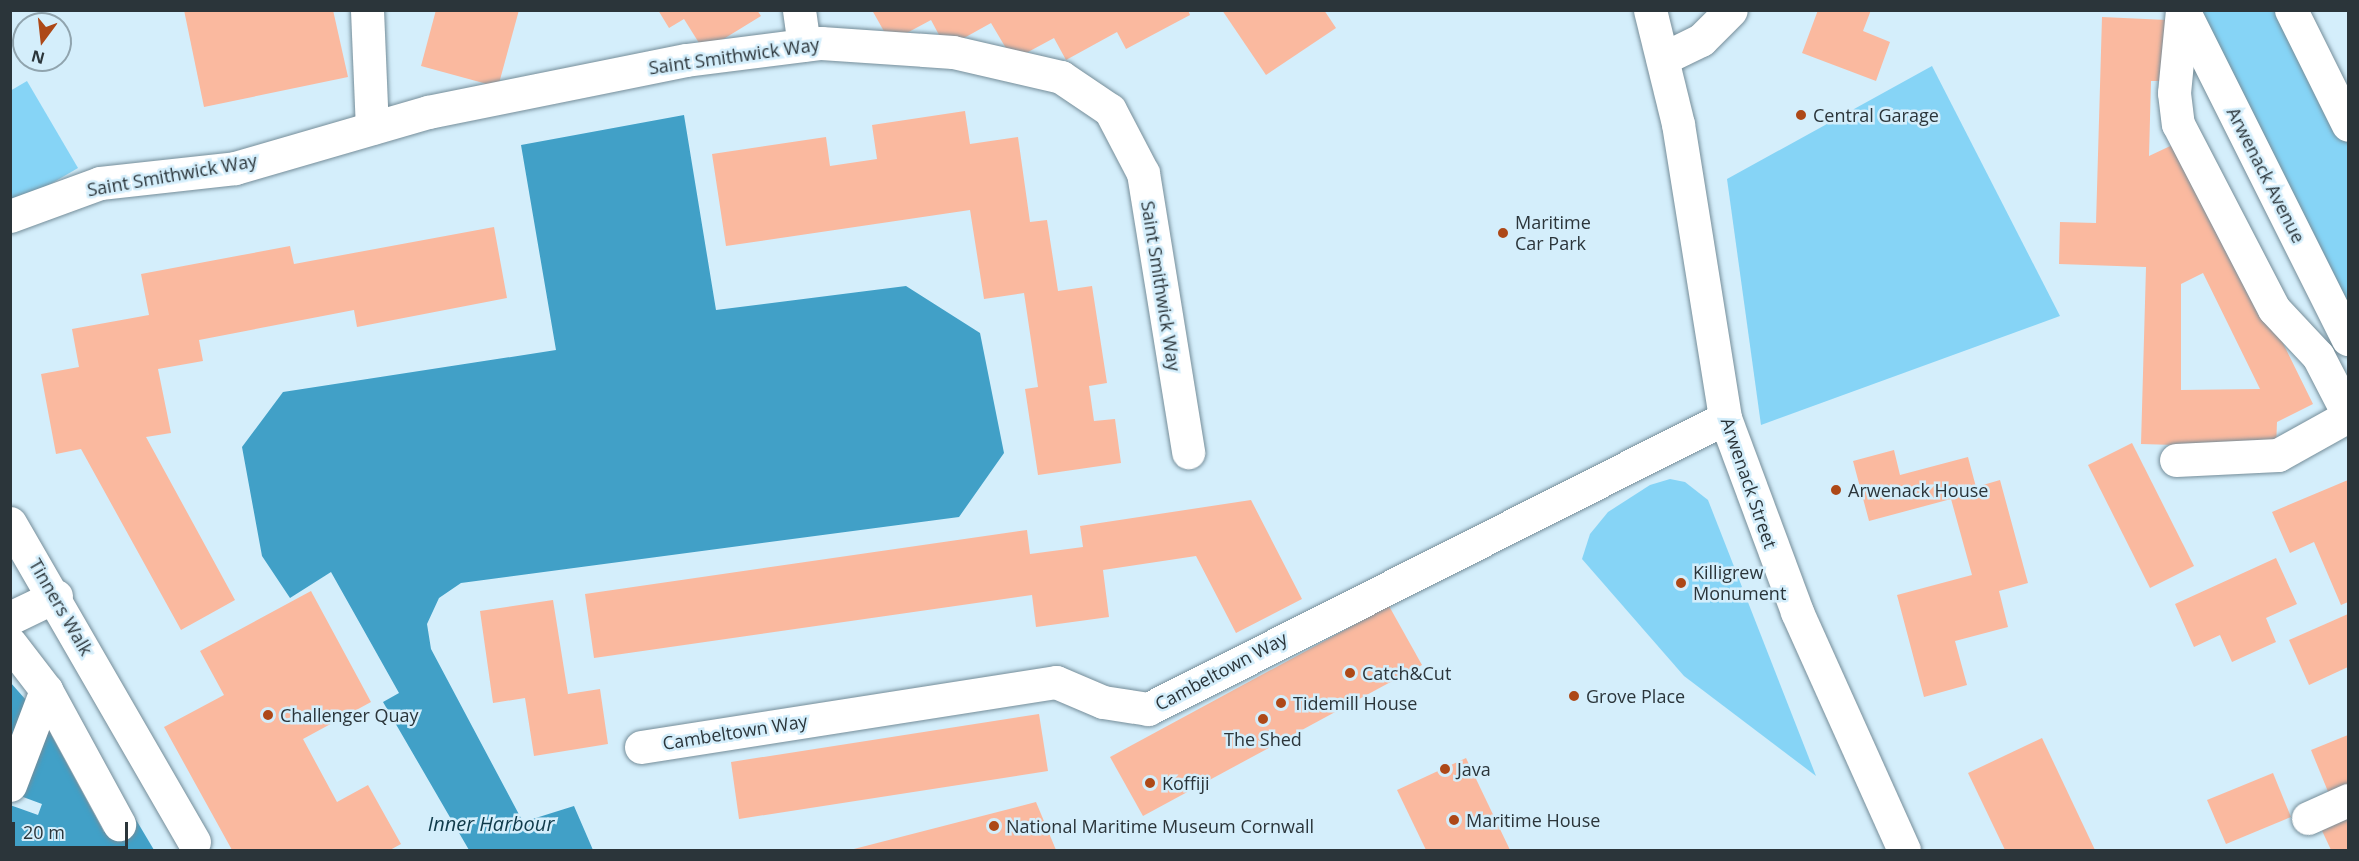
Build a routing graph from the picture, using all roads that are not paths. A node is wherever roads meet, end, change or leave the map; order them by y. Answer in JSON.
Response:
{"nodes":[{"id":1,"x":367,"y":10,"type":"edge"},
{"id":2,"x":799,"y":10,"type":"edge"},
{"id":3,"x":1650,"y":10,"type":"edge"},
{"id":4,"x":1731,"y":10,"type":"edge"},
{"id":5,"x":2183,"y":10,"type":"edge"},
{"id":6,"x":2292,"y":10,"type":"edge"},
{"id":7,"x":804,"y":45,"type":"junction"},
{"id":8,"x":1666,"y":57,"type":"junction"},
{"id":9,"x":2349,"y":125,"type":"edge"},
{"id":10,"x":372,"y":128,"type":"junction"},
{"id":11,"x":10,"y":216,"type":"edge"},
{"id":12,"x":2349,"y":339,"type":"edge"},
{"id":13,"x":2349,"y":415,"type":"edge"},
{"id":14,"x":1725,"y":418,"type":"junction"},
{"id":15,"x":1188,"y":452,"type":"dead end"},
{"id":16,"x":2176,"y":460,"type":"dead end"},
{"id":17,"x":10,"y":523,"type":"edge"},
{"id":18,"x":56,"y":596,"type":"junction"},
{"id":19,"x":10,"y":618,"type":"edge"},
{"id":20,"x":10,"y":643,"type":"edge"},
{"id":21,"x":46,"y":690,"type":"junction"},
{"id":22,"x":641,"y":747,"type":"dead end"},
{"id":23,"x":10,"y":785,"type":"edge"},
{"id":24,"x":2349,"y":800,"type":"edge"},
{"id":25,"x":2308,"y":818,"type":"dead end"},
{"id":26,"x":119,"y":824,"type":"dead end"},
{"id":27,"x":194,"y":842,"type":"dead end"},
{"id":28,"x":1904,"y":850,"type":"edge"}],
"edges":[{"from":1,"to":10,"type":"street"},
{"from":2,"to":7,"type":"street"},
{"from":3,"to":8,"type":"street","name":"Arwenack Street"},
{"from":4,"to":8,"type":"street"},
{"from":5,"to":12,"type":"street","name":"Arwenack Avenue"},
{"from":5,"to":13,"type":"street"},
{"from":6,"to":9,"type":"street"},
{"from":7,"to":10,"type":"street","name":"Saint Smithwick Way"},
{"from":7,"to":15,"type":"street","name":"Saint Smithwick Way"},
{"from":8,"to":14,"type":"street","name":"Arwenack Street"},
{"from":10,"to":11,"type":"street","name":"Saint Smithwick Way"},
{"from":13,"to":16,"type":"street"},
{"from":14,"to":22,"type":"street","name":"Cambeltown Way"},
{"from":14,"to":28,"type":"street","name":"Arwenack Street"},
{"from":17,"to":18,"type":"street","name":"Tinners Walk"},
{"from":18,"to":19,"type":"street"},
{"from":18,"to":27,"type":"street","name":"Tinners Walk"},
{"from":20,"to":21,"type":"street"},
{"from":21,"to":23,"type":"street"},
{"from":21,"to":26,"type":"street"},
{"from":24,"to":25,"type":"street"}]}
